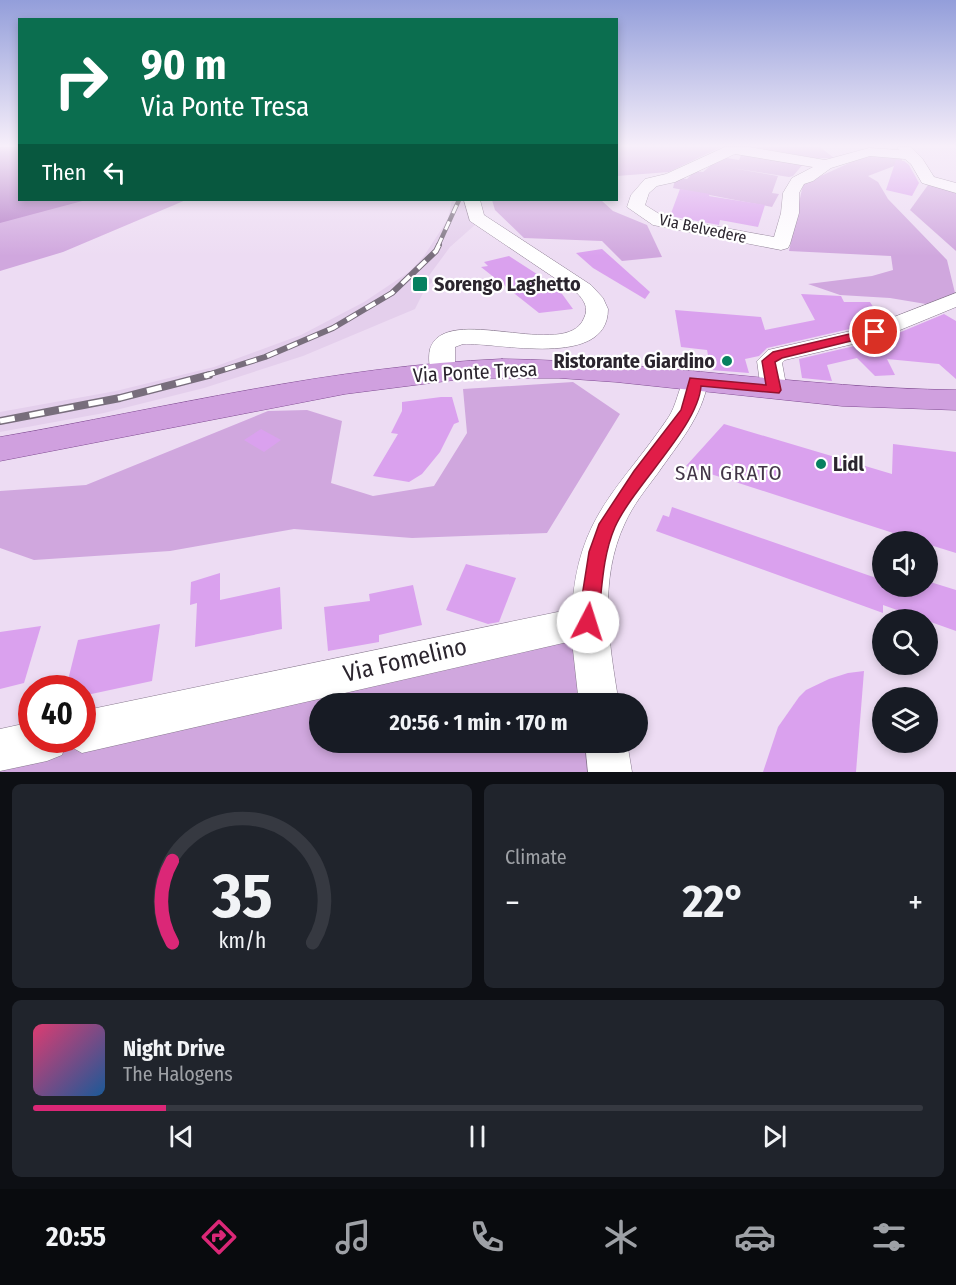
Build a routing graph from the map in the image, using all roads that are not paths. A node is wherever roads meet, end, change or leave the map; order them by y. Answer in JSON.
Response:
{"nodes":[{"id":1,"x":648,"y":183,"type":"edge"},
{"id":2,"x":797,"y":183,"type":"edge"},
{"id":3,"x":939,"y":183,"type":"edge"},
{"id":4,"x":956,"y":188,"type":"edge"},
{"id":5,"x":472,"y":201,"type":"edge"},
{"id":6,"x":956,"y":299,"type":"edge"},
{"id":7,"x":443,"y":371,"type":"junction"},
{"id":8,"x":695,"y":381,"type":"junction"},
{"id":9,"x":774,"y":390,"type":"junction"},
{"id":10,"x":956,"y":400,"type":"edge"},
{"id":11,"x":0,"y":449,"type":"edge"},
{"id":12,"x":588,"y":622,"type":"junction"},
{"id":13,"x":598,"y":693,"type":"edge"},
{"id":14,"x":96,"y":729,"type":"edge"},
{"id":15,"x":18,"y":746,"type":"edge"},
{"id":16,"x":0,"y":750,"type":"edge"},
{"id":17,"x":607,"y":753,"type":"edge"},
{"id":18,"x":610,"y":772,"type":"edge"}],
"edges":[{"from":1,"to":2,"type":"street","name":"Via Belvedere"},
{"from":3,"to":4,"type":"street"},
{"from":5,"to":7,"type":"street"},
{"from":6,"to":9,"type":"street"},
{"from":7,"to":8,"type":"main road","name":"Via Ponte Tresa"},
{"from":7,"to":11,"type":"main road","name":"Via Ponte Tresa"},
{"from":8,"to":9,"type":"main road","name":"Via Ponte Tresa"},
{"from":8,"to":12,"type":"street"},
{"from":9,"to":10,"type":"main road","name":"Via Ponte Tresa"},
{"from":12,"to":13,"type":"street"},
{"from":12,"to":14,"type":"street","name":"Via Fomelino"},
{"from":15,"to":16,"type":"street"},
{"from":17,"to":18,"type":"street"}]}
